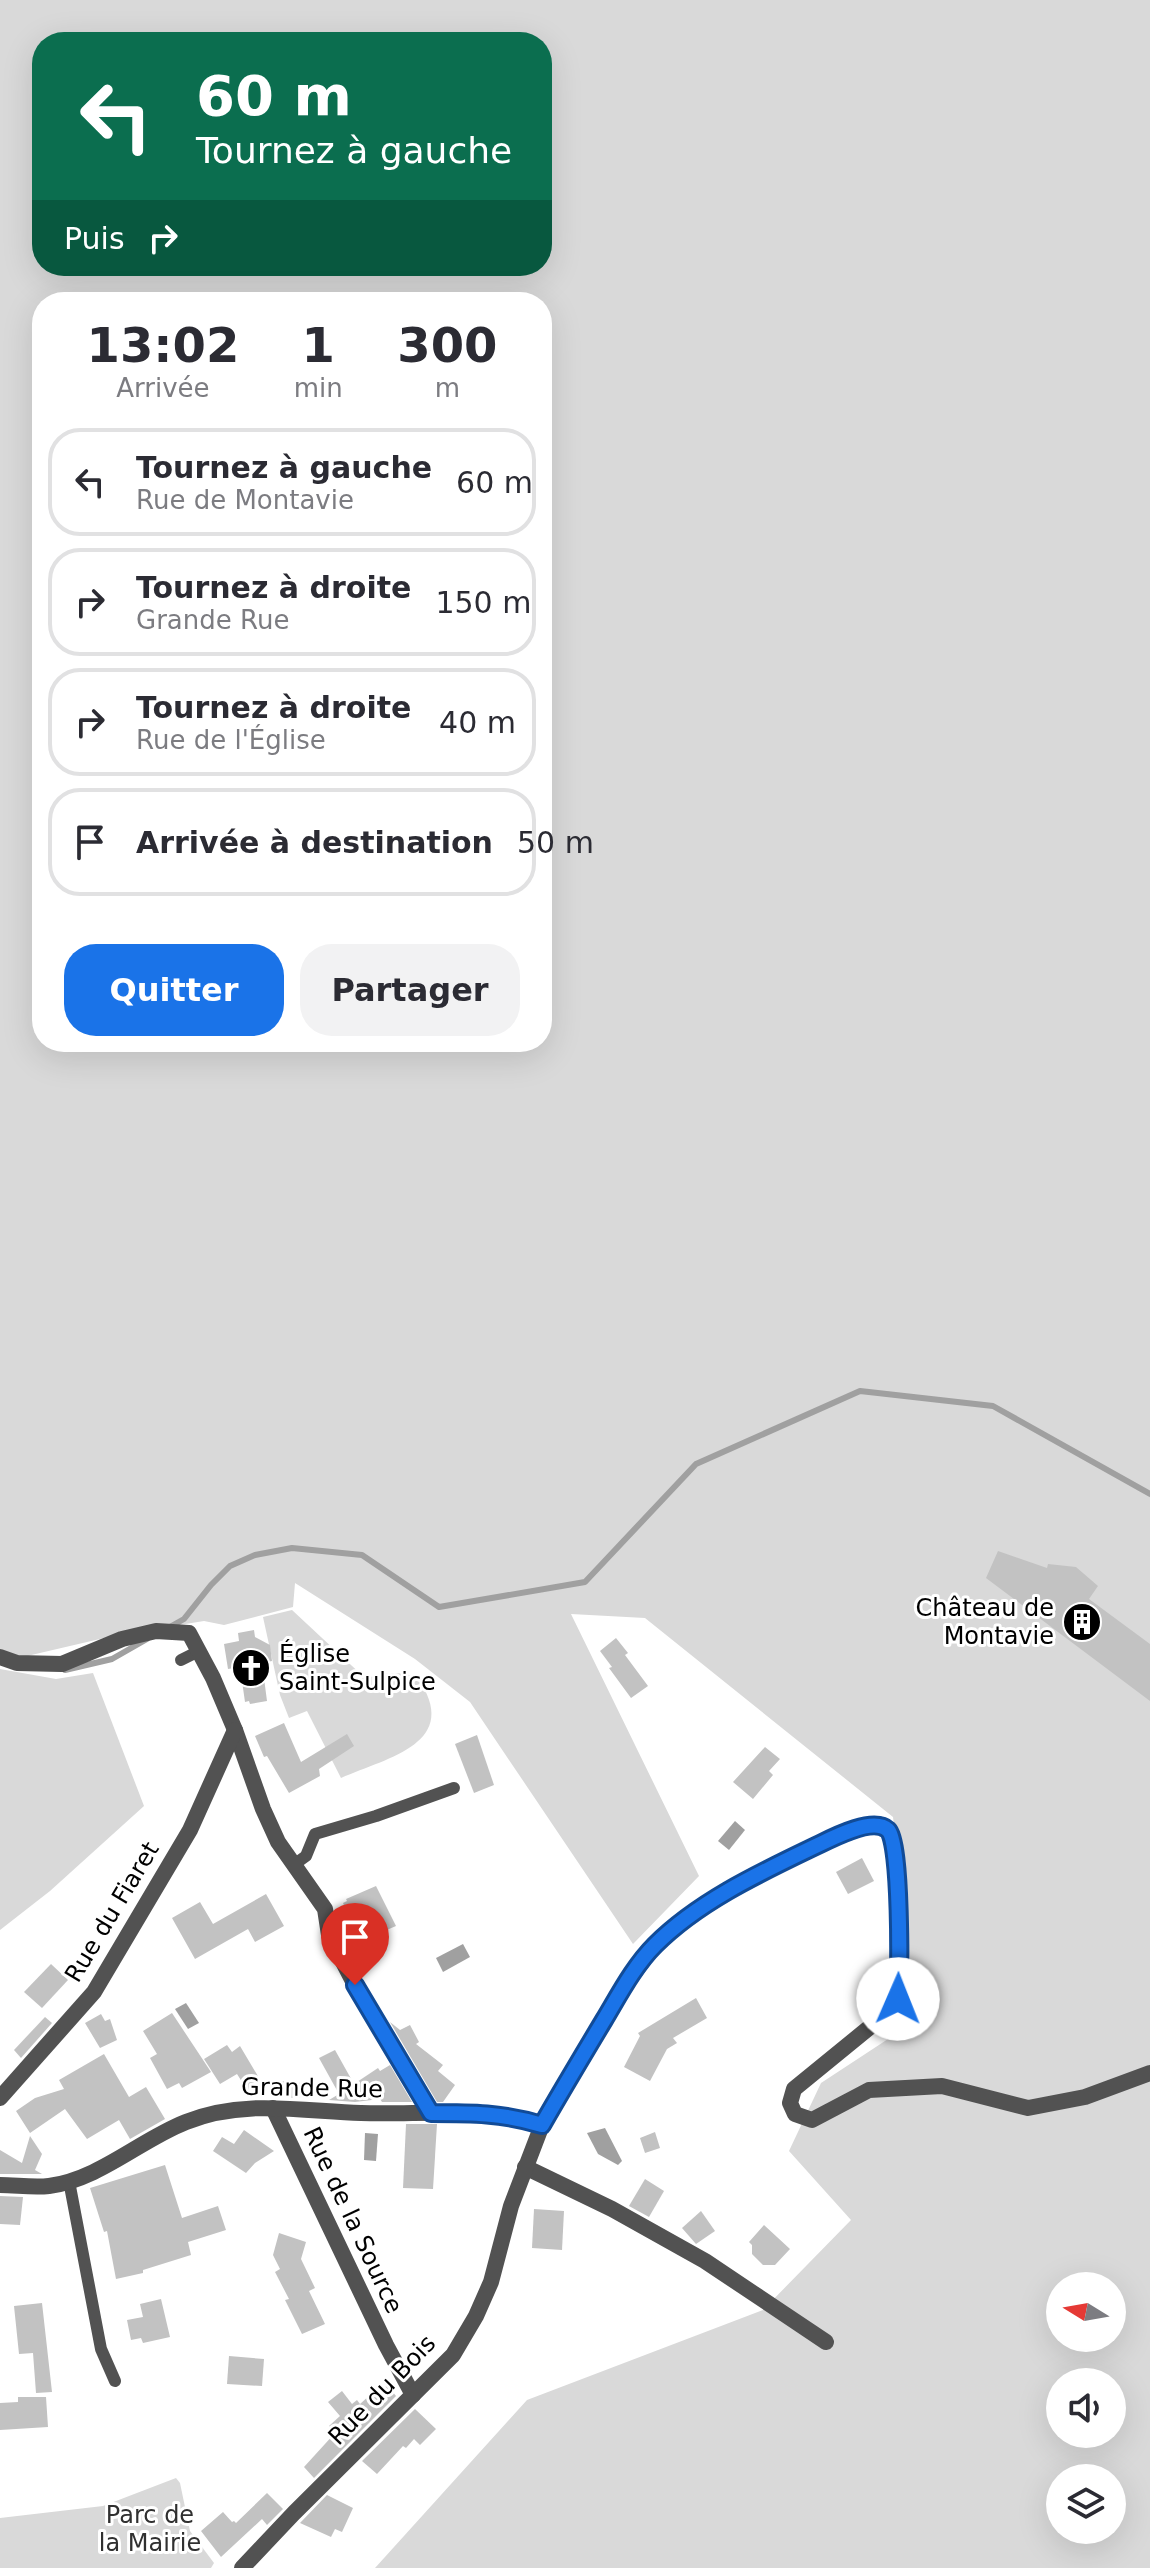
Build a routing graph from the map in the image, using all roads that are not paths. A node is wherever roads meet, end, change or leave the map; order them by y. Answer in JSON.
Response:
{"nodes":[{"id":1,"x":199,"y":1651,"type":"junction"},
{"id":2,"x":0,"y":1657,"type":"edge"},
{"id":3,"x":181,"y":1660,"type":"dead end"},
{"id":4,"x":235,"y":1730,"type":"junction"},
{"id":5,"x":454,"y":1788,"type":"dead end"},
{"id":6,"x":295,"y":1864,"type":"junction"},
{"id":7,"x":1150,"y":2073,"type":"edge"},
{"id":8,"x":0,"y":2098,"type":"edge"},
{"id":9,"x":273,"y":2108,"type":"junction"},
{"id":10,"x":431,"y":2113,"type":"junction"},
{"id":11,"x":542,"y":2125,"type":"junction"},
{"id":12,"x":525,"y":2167,"type":"junction"},
{"id":13,"x":69,"y":2181,"type":"junction"},
{"id":14,"x":0,"y":2185,"type":"edge"},
{"id":15,"x":826,"y":2342,"type":"dead end"},
{"id":16,"x":115,"y":2381,"type":"dead end"},
{"id":17,"x":413,"y":2395,"type":"junction"},
{"id":18,"x":242,"y":2568,"type":"edge"}],
"edges":[{"from":1,"to":2,"type":"street"},
{"from":1,"to":3,"type":"lane"},
{"from":1,"to":4,"type":"street"},
{"from":4,"to":6,"type":"street"},
{"from":4,"to":8,"type":"street","name":"Rue du Fiaret"},
{"from":5,"to":6,"type":"lane"},
{"from":6,"to":10,"type":"street"},
{"from":7,"to":11,"type":"street","name":"Rue du Bois"},
{"from":9,"to":10,"type":"street","name":"Grande Rue"},
{"from":9,"to":13,"type":"street","name":"Grande Rue"},
{"from":9,"to":17,"type":"street","name":"Rue de la Source"},
{"from":10,"to":11,"type":"street","name":"Grande Rue"},
{"from":11,"to":12,"type":"street","name":"Rue du Bois"},
{"from":12,"to":15,"type":"street"},
{"from":12,"to":17,"type":"street","name":"Rue du Bois"},
{"from":13,"to":14,"type":"street","name":"Grande Rue"},
{"from":13,"to":16,"type":"lane"},
{"from":17,"to":18,"type":"street","name":"Rue du Bois"}]}
